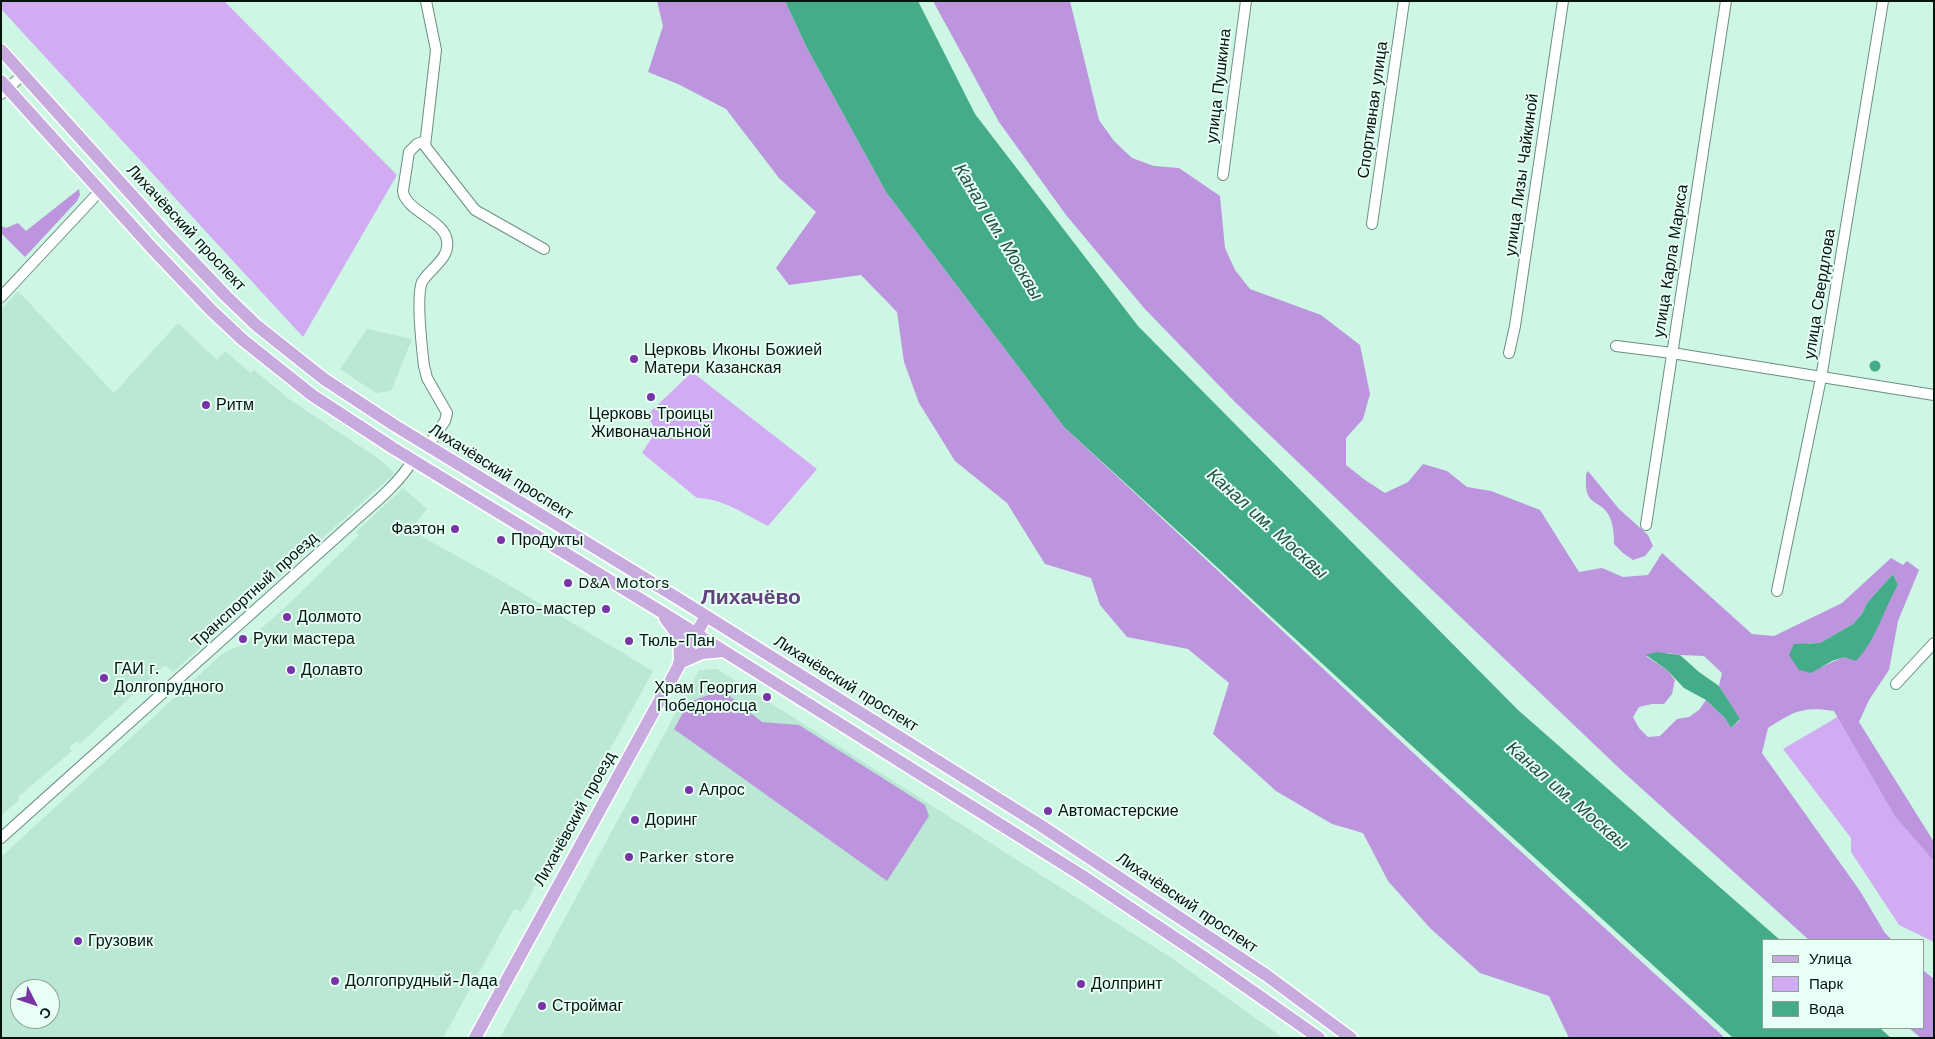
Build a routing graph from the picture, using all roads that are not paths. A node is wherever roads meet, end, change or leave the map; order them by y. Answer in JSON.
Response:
{"nodes":[{"id":1,"x":426,"y":1,"type":"edge"},
{"id":2,"x":1246,"y":1,"type":"edge"},
{"id":3,"x":1404,"y":1,"type":"edge"},
{"id":4,"x":1563,"y":1,"type":"edge"},
{"id":5,"x":1726,"y":1,"type":"edge"},
{"id":6,"x":1883,"y":1,"type":"edge"},
{"id":7,"x":1,"y":50,"type":"edge"},
{"id":8,"x":23,"y":75,"type":"junction"},
{"id":9,"x":3,"y":88,"type":"edge"},
{"id":10,"x":425,"y":141,"type":"junction"},
{"id":11,"x":1223,"y":175,"type":"dead end"},
{"id":12,"x":100,"y":191,"type":"junction"},
{"id":13,"x":1372,"y":224,"type":"dead end"},
{"id":14,"x":544,"y":249,"type":"dead end"},
{"id":15,"x":1,"y":298,"type":"edge"},
{"id":16,"x":1616,"y":346,"type":"dead end"},
{"id":17,"x":1509,"y":352,"type":"dead end"},
{"id":18,"x":1672,"y":353,"type":"junction"},
{"id":19,"x":1821,"y":378,"type":"junction"},
{"id":20,"x":1934,"y":395,"type":"edge"},
{"id":21,"x":428,"y":446,"type":"junction"},
{"id":22,"x":413,"y":460,"type":"junction"},
{"id":23,"x":1646,"y":525,"type":"dead end"},
{"id":24,"x":1778,"y":591,"type":"dead end"},
{"id":25,"x":661,"y":612,"type":"junction"},
{"id":26,"x":706,"y":616,"type":"junction"},
{"id":27,"x":696,"y":634,"type":"junction"},
{"id":28,"x":1934,"y":643,"type":"edge"},
{"id":29,"x":723,"y":651,"type":"junction"},
{"id":30,"x":679,"y":663,"type":"junction"},
{"id":31,"x":1896,"y":684,"type":"dead end"},
{"id":32,"x":1,"y":838,"type":"edge"},
{"id":33,"x":474,"y":1038,"type":"edge"},
{"id":34,"x":1319,"y":1038,"type":"edge"},
{"id":35,"x":1350,"y":1038,"type":"edge"}],
"edges":[{"from":1,"to":10,"type":"street"},
{"from":2,"to":11,"type":"street","name":"улица Пушкина"},
{"from":3,"to":13,"type":"street","name":"Спортивная улица"},
{"from":4,"to":17,"type":"street","name":"улица Лизы Чайкиной"},
{"from":5,"to":18,"type":"street","name":"улица Карла Маркса"},
{"from":6,"to":19,"type":"street","name":"улица Свердлова"},
{"from":7,"to":8,"type":"main road","name":"Лихачёвский проспект"},
{"from":8,"to":9,"type":"street"},
{"from":8,"to":21,"type":"main road","name":"Лихачёвский проспект"},
{"from":9,"to":12,"type":"main road"},
{"from":10,"to":14,"type":"street"},
{"from":10,"to":21,"type":"street"},
{"from":12,"to":15,"type":"street"},
{"from":12,"to":22,"type":"main road"},
{"from":16,"to":18,"type":"street"},
{"from":18,"to":19,"type":"street"},
{"from":18,"to":23,"type":"street","name":"улица Карла Маркса"},
{"from":19,"to":20,"type":"street"},
{"from":19,"to":24,"type":"street","name":"улица Свердлова"},
{"from":21,"to":26,"type":"main road","name":"Лихачёвский проспект"},
{"from":22,"to":25,"type":"main road"},
{"from":22,"to":32,"type":"street","name":"Транспортный проезд"},
{"from":25,"to":27,"type":"main road"},
{"from":25,"to":30,"type":"main road"},
{"from":26,"to":27,"type":"main road","name":"Лихачёвский проезд"},
{"from":26,"to":35,"type":"main road","name":"Лихачёвский проспект"},
{"from":27,"to":29,"type":"main road"},
{"from":27,"to":30,"type":"main road","name":"Лихачёвский проезд"},
{"from":28,"to":31,"type":"street"},
{"from":29,"to":30,"type":"main road"},
{"from":29,"to":34,"type":"main road"},
{"from":30,"to":33,"type":"main road","name":"Лихачёвский проезд"}]}
